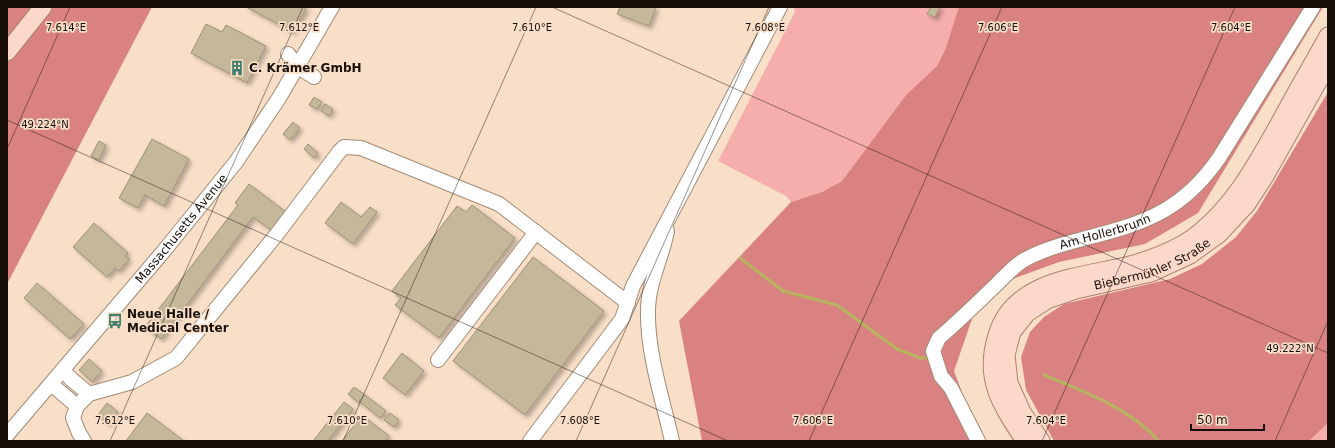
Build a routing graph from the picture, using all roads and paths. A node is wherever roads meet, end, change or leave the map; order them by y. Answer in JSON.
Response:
{"nodes":[{"id":1,"x":43,"y":7,"type":"edge"},
{"id":2,"x":332,"y":7,"type":"edge"},
{"id":3,"x":780,"y":7,"type":"edge"},
{"id":4,"x":1313,"y":7,"type":"edge"},
{"id":5,"x":1328,"y":36,"type":"edge"},
{"id":6,"x":7,"y":52,"type":"edge"},
{"id":7,"x":288,"y":54,"type":"dead end"},
{"id":8,"x":1328,"y":64,"type":"edge"},
{"id":9,"x":298,"y":66,"type":"junction"},
{"id":10,"x":314,"y":77,"type":"dead end"},
{"id":11,"x":669,"y":217,"type":"junction"},
{"id":12,"x":536,"y":232,"type":"junction"},
{"id":13,"x":628,"y":303,"type":"junction"},
{"id":14,"x":438,"y":360,"type":"dead end"},
{"id":15,"x":63,"y":370,"type":"junction"},
{"id":16,"x":51,"y":384,"type":"junction"},
{"id":17,"x":89,"y":394,"type":"junction"},
{"id":18,"x":78,"y":406,"type":"junction"},
{"id":19,"x":7,"y":435,"type":"edge"},
{"id":20,"x":84,"y":441,"type":"edge"},
{"id":21,"x":530,"y":441,"type":"edge"},
{"id":22,"x":672,"y":441,"type":"edge"},
{"id":23,"x":978,"y":441,"type":"edge"},
{"id":24,"x":1025,"y":441,"type":"edge"},
{"id":25,"x":1041,"y":441,"type":"edge"}],
"edges":[{"from":1,"to":6,"type":"main road"},
{"from":2,"to":9,"type":"street","name":"Massachusetts Avenue"},
{"from":3,"to":11,"type":"street"},
{"from":4,"to":23,"type":"street","name":"Am Hollerbrunn"},
{"from":5,"to":24,"type":"main road"},
{"from":7,"to":9,"type":"street"},
{"from":8,"to":25,"type":"main road","name":"Biebermühler Straße"},
{"from":9,"to":10,"type":"street"},
{"from":9,"to":15,"type":"street","name":"Massachusetts Avenue"},
{"from":11,"to":13,"type":"street"},
{"from":11,"to":22,"type":"street"},
{"from":12,"to":13,"type":"street"},
{"from":12,"to":14,"type":"street"},
{"from":12,"to":17,"type":"street"},
{"from":13,"to":21,"type":"street"},
{"from":15,"to":16,"type":"street","name":"Massachusetts Avenue"},
{"from":15,"to":17,"type":"street"},
{"from":16,"to":18,"type":"street"},
{"from":16,"to":19,"type":"street","name":"Massachusetts Avenue"},
{"from":17,"to":18,"type":"street"},
{"from":18,"to":20,"type":"street"}]}
